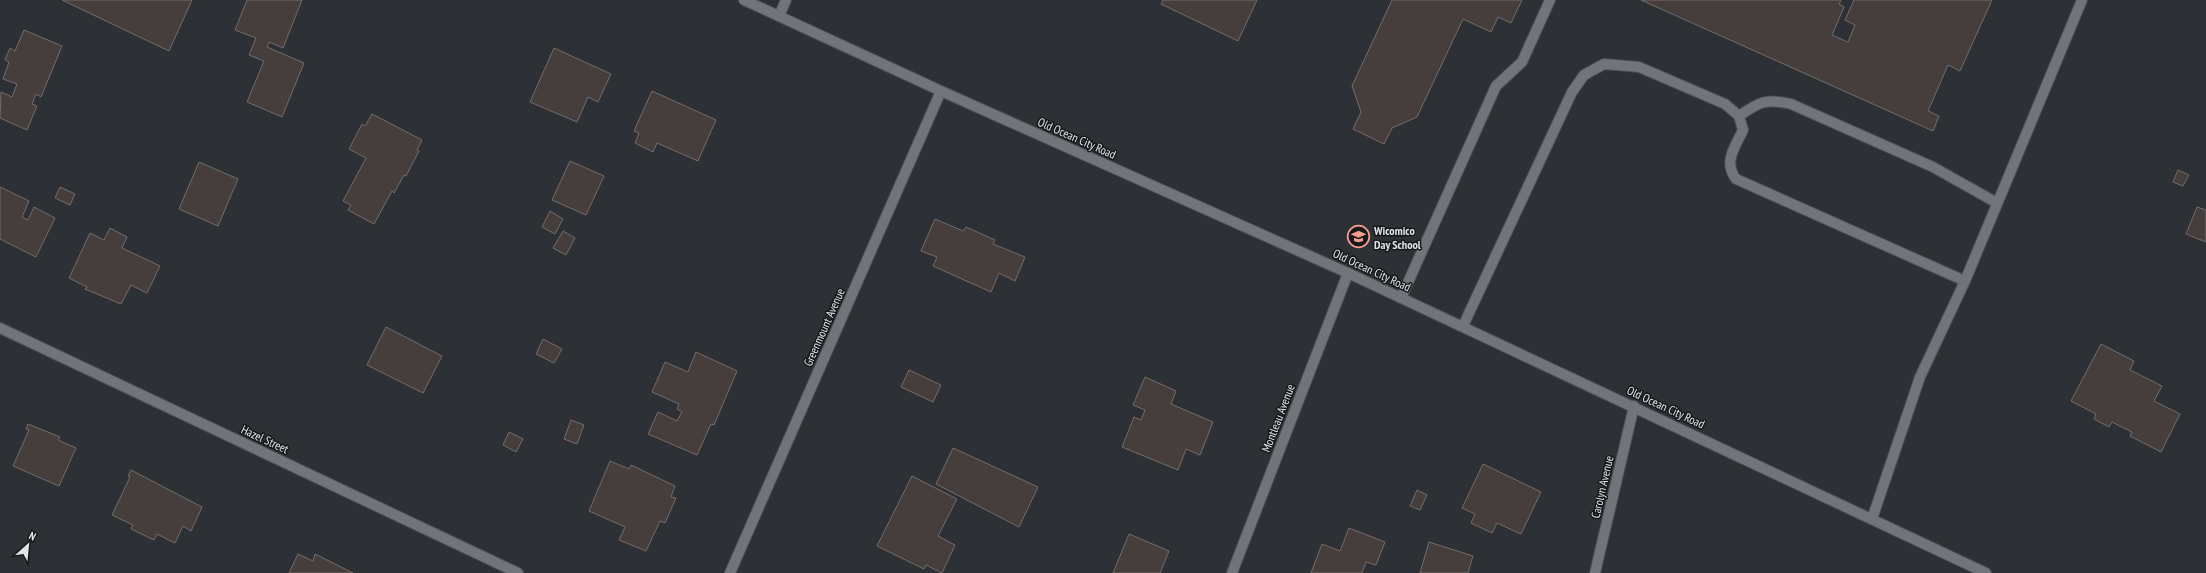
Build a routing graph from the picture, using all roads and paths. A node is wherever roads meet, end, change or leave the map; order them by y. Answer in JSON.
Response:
{"nodes":[{"id":1,"x":744,"y":0,"type":"edge"},
{"id":2,"x":786,"y":0,"type":"edge"},
{"id":3,"x":1550,"y":0,"type":"edge"},
{"id":4,"x":2082,"y":0,"type":"edge"},
{"id":5,"x":779,"y":16,"type":"junction"},
{"id":6,"x":941,"y":91,"type":"junction"},
{"id":7,"x":1739,"y":116,"type":"junction"},
{"id":8,"x":1997,"y":203,"type":"junction"},
{"id":9,"x":1348,"y":273,"type":"junction"},
{"id":10,"x":1965,"y":281,"type":"junction"},
{"id":11,"x":1401,"y":298,"type":"junction"},
{"id":12,"x":1463,"y":326,"type":"junction"},
{"id":13,"x":0,"y":328,"type":"edge"},
{"id":14,"x":1634,"y":406,"type":"junction"},
{"id":15,"x":1872,"y":519,"type":"junction"},
{"id":16,"x":518,"y":573,"type":"edge"},
{"id":17,"x":730,"y":573,"type":"edge"},
{"id":18,"x":1232,"y":573,"type":"edge"},
{"id":19,"x":1595,"y":573,"type":"edge"},
{"id":20,"x":1986,"y":573,"type":"edge"}],
"edges":[{"from":1,"to":5,"type":"street","name":"Old Ocean City Road"},
{"from":2,"to":5,"type":"street"},
{"from":3,"to":11,"type":"street"},
{"from":4,"to":8,"type":"street"},
{"from":5,"to":6,"type":"street","name":"Old Ocean City Road"},
{"from":6,"to":9,"type":"street","name":"Old Ocean City Road"},
{"from":6,"to":17,"type":"street","name":"Greenmount Avenue"},
{"from":7,"to":8,"type":"street"},
{"from":7,"to":10,"type":"street"},
{"from":7,"to":12,"type":"street"},
{"from":8,"to":10,"type":"street"},
{"from":9,"to":11,"type":"street","name":"Old Ocean City Road"},
{"from":9,"to":18,"type":"street","name":"Montleau Avenue"},
{"from":10,"to":15,"type":"street"},
{"from":11,"to":12,"type":"street","name":"Old Ocean City Road"},
{"from":12,"to":14,"type":"street","name":"Old Ocean City Road"},
{"from":13,"to":16,"type":"street","name":"Hazel Street"},
{"from":14,"to":15,"type":"street","name":"Old Ocean City Road"},
{"from":14,"to":19,"type":"street","name":"Carolyn Avenue"},
{"from":15,"to":20,"type":"street","name":"Old Ocean City Road"}]}
